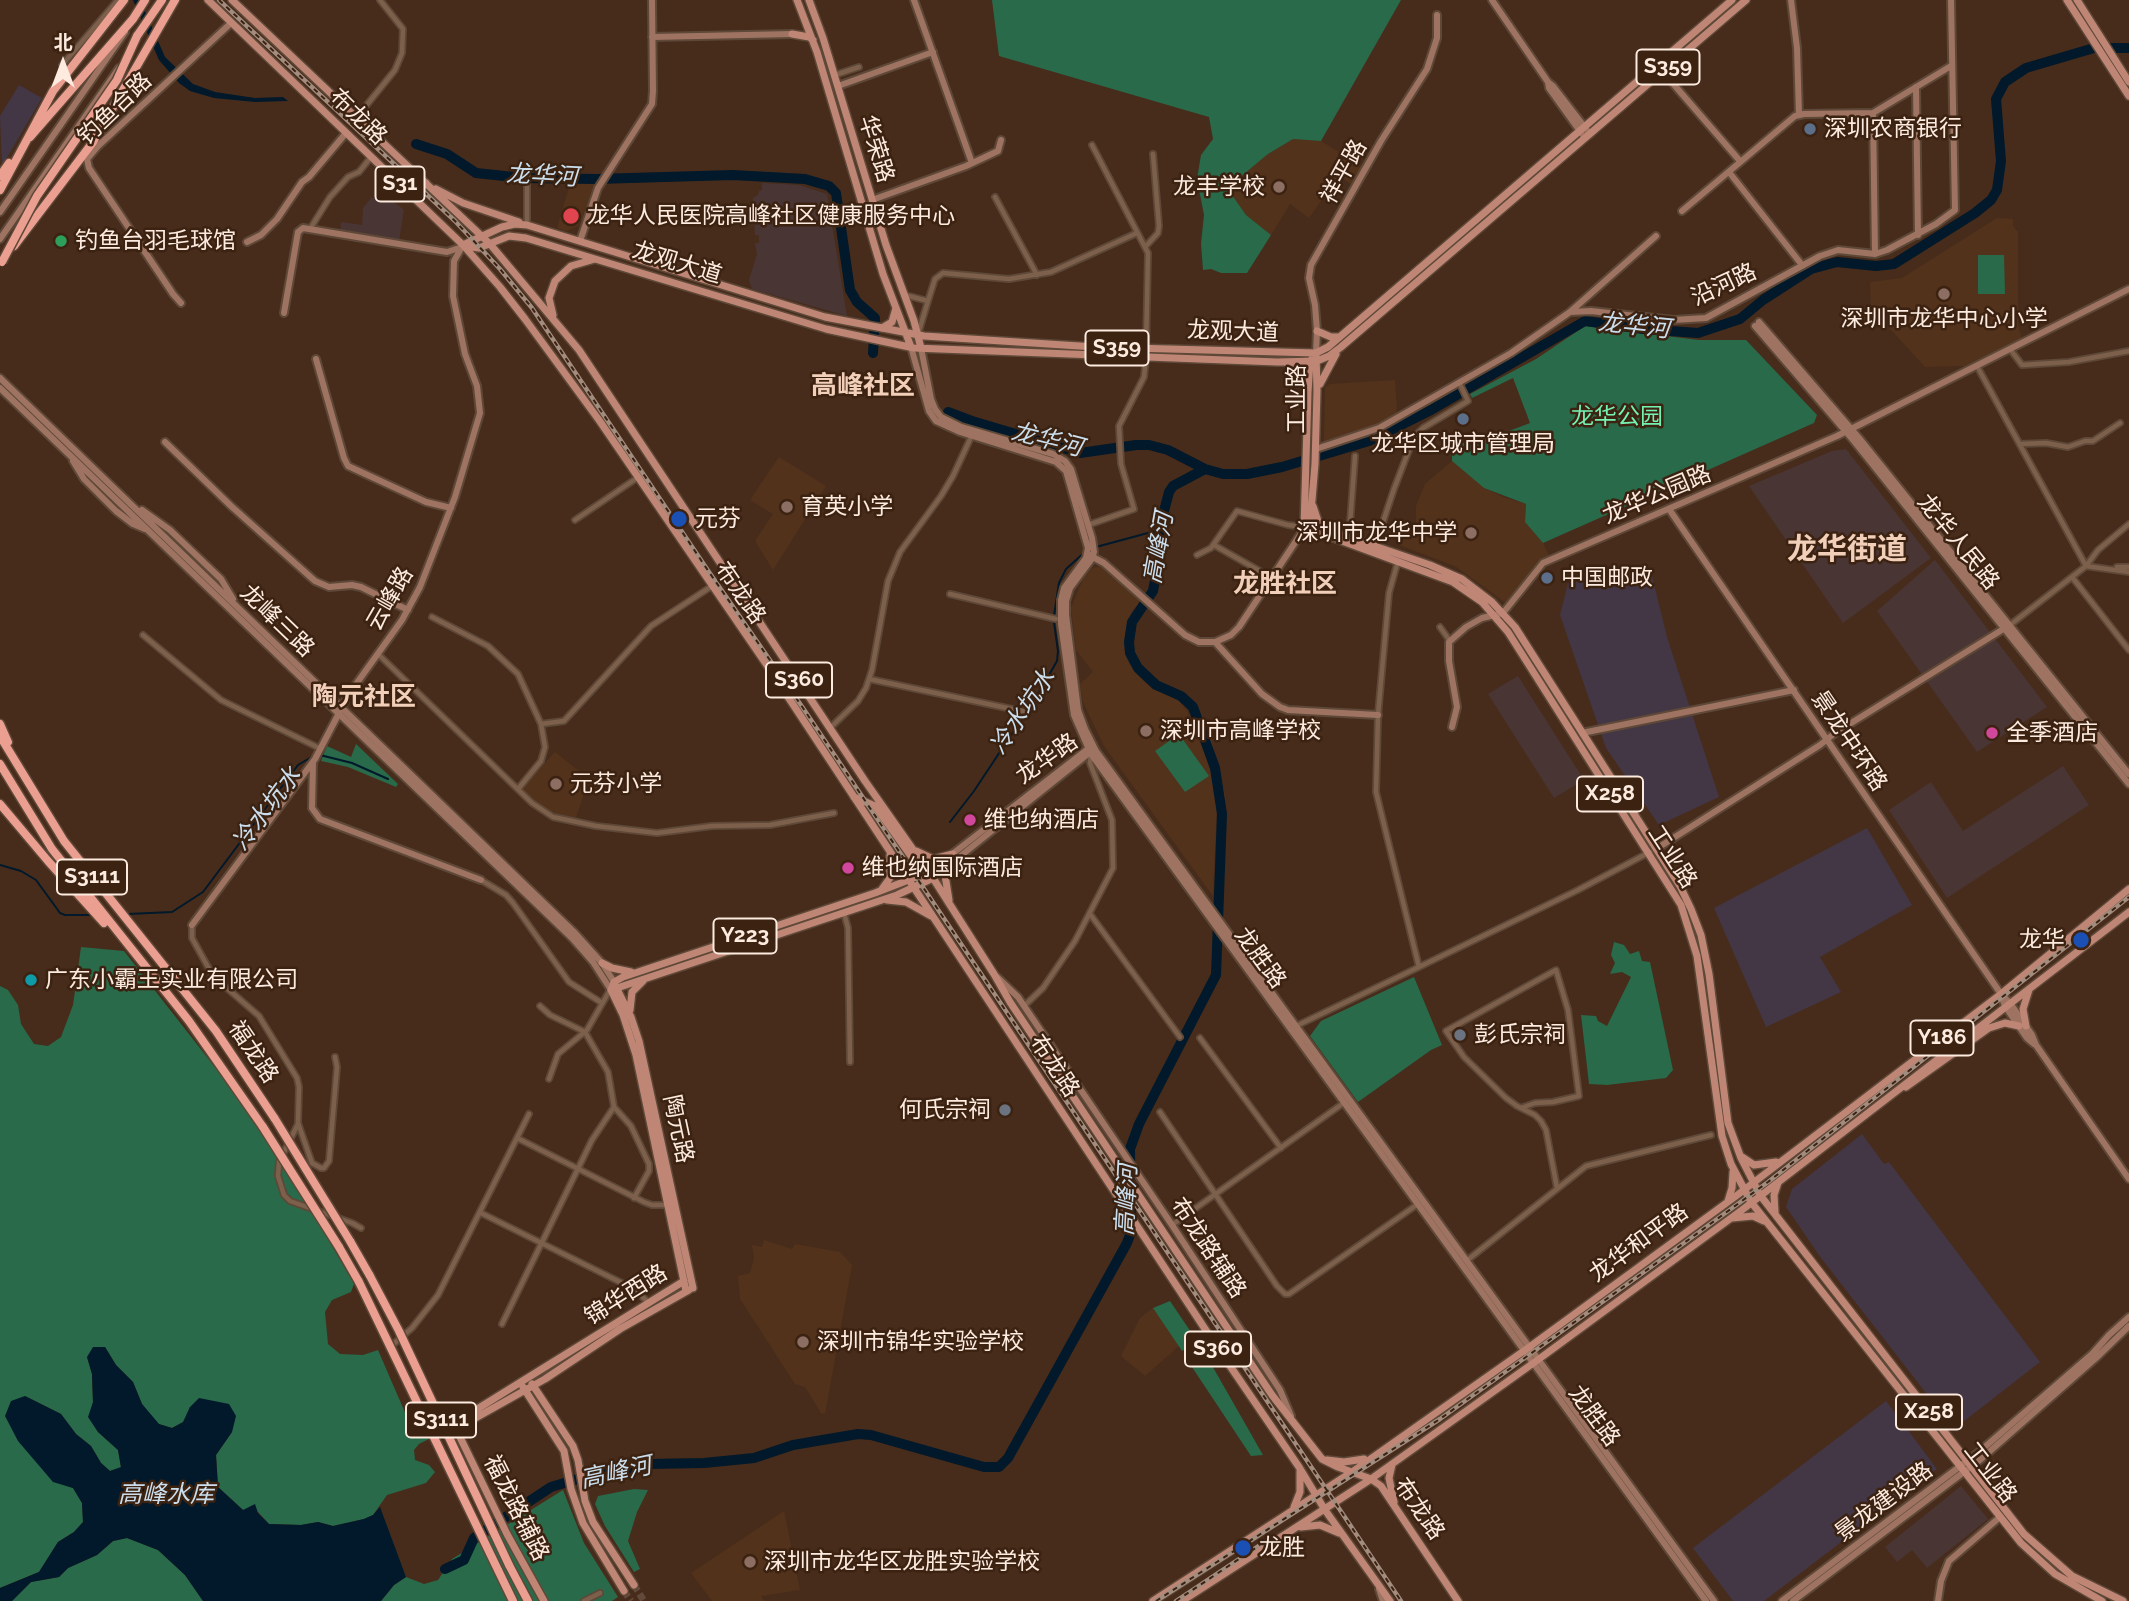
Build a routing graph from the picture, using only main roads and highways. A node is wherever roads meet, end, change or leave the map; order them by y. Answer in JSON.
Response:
{"nodes":[{"id":1,"x":124,"y":0,"type":"edge"},
{"id":2,"x":146,"y":0,"type":"edge"},
{"id":3,"x":175,"y":0,"type":"edge"},
{"id":4,"x":208,"y":0,"type":"edge"},
{"id":5,"x":233,"y":0,"type":"edge"},
{"id":6,"x":797,"y":0,"type":"edge"},
{"id":7,"x":809,"y":0,"type":"edge"},
{"id":8,"x":1732,"y":0,"type":"edge"},
{"id":9,"x":1746,"y":0,"type":"edge"},
{"id":10,"x":2067,"y":0,"type":"edge"},
{"id":11,"x":2077,"y":0,"type":"edge"},
{"id":12,"x":164,"y":2,"type":"edge"},
{"id":13,"x":804,"y":16,"type":"junction"},
{"id":14,"x":2097,"y":39,"type":"junction"},
{"id":15,"x":813,"y":40,"type":"junction"},
{"id":16,"x":2108,"y":56,"type":"junction"},
{"id":17,"x":2129,"y":82,"type":"edge"},
{"id":18,"x":2129,"y":96,"type":"edge"},
{"id":19,"x":1585,"y":132,"type":"junction"},
{"id":20,"x":0,"y":176,"type":"edge"},
{"id":21,"x":426,"y":183,"type":"junction"},
{"id":22,"x":0,"y":190,"type":"edge"},
{"id":23,"x":412,"y":197,"type":"junction"},
{"id":24,"x":527,"y":225,"type":"junction"},
{"id":25,"x":482,"y":236,"type":"junction"},
{"id":26,"x":490,"y":244,"type":"junction"},
{"id":27,"x":463,"y":245,"type":"junction"},
{"id":28,"x":601,"y":259,"type":"junction"},
{"id":29,"x":1,"y":264,"type":"edge"},
{"id":30,"x":894,"y":270,"type":"junction"},
{"id":31,"x":883,"y":274,"type":"junction"},
{"id":32,"x":895,"y":304,"type":"junction"},
{"id":33,"x":554,"y":319,"type":"junction"},
{"id":34,"x":884,"y":329,"type":"junction"},
{"id":35,"x":1317,"y":331,"type":"road end"},
{"id":36,"x":906,"y":333,"type":"junction"},
{"id":37,"x":918,"y":335,"type":"junction"},
{"id":38,"x":1342,"y":335,"type":"junction"},
{"id":39,"x":911,"y":347,"type":"junction"},
{"id":40,"x":1341,"y":347,"type":"junction"},
{"id":41,"x":921,"y":348,"type":"junction"},
{"id":42,"x":1316,"y":352,"type":"junction"},
{"id":43,"x":1146,"y":353,"type":"junction"},
{"id":44,"x":1277,"y":362,"type":"junction"},
{"id":45,"x":1314,"y":362,"type":"junction"},
{"id":46,"x":1317,"y":391,"type":"junction"},
{"id":47,"x":1308,"y":392,"type":"junction"},
{"id":48,"x":1313,"y":501,"type":"junction"},
{"id":49,"x":1307,"y":526,"type":"junction"},
{"id":50,"x":1333,"y":531,"type":"junction"},
{"id":51,"x":1498,"y":614,"type":"junction"},
{"id":52,"x":0,"y":724,"type":"edge"},
{"id":53,"x":0,"y":736,"type":"edge"},
{"id":54,"x":15,"y":762,"type":"junction"},
{"id":55,"x":0,"y":764,"type":"edge"},
{"id":56,"x":870,"y":788,"type":"junction"},
{"id":57,"x":854,"y":797,"type":"junction"},
{"id":58,"x":869,"y":801,"type":"junction"},
{"id":59,"x":0,"y":804,"type":"edge"},
{"id":60,"x":913,"y":849,"type":"junction"},
{"id":61,"x":889,"y":851,"type":"junction"},
{"id":62,"x":953,"y":854,"type":"road end"},
{"id":63,"x":946,"y":867,"type":"road end"},
{"id":64,"x":929,"y":874,"type":"junction"},
{"id":65,"x":909,"y":881,"type":"junction"},
{"id":66,"x":914,"y":888,"type":"junction"},
{"id":67,"x":2129,"y":889,"type":"edge"},
{"id":68,"x":877,"y":892,"type":"junction"},
{"id":69,"x":879,"y":901,"type":"junction"},
{"id":70,"x":950,"y":904,"type":"junction"},
{"id":71,"x":2129,"y":912,"type":"edge"},
{"id":72,"x":935,"y":919,"type":"junction"},
{"id":73,"x":602,"y":963,"type":"road end"},
{"id":74,"x":639,"y":971,"type":"junction"},
{"id":75,"x":648,"y":979,"type":"junction"},
{"id":76,"x":614,"y":986,"type":"junction"},
{"id":77,"x":163,"y":987,"type":"junction"},
{"id":78,"x":2030,"y":988,"type":"junction"},
{"id":79,"x":631,"y":1017,"type":"junction"},
{"id":80,"x":1884,"y":1099,"type":"junction"},
{"id":81,"x":1737,"y":1149,"type":"junction"},
{"id":82,"x":1783,"y":1160,"type":"junction"},
{"id":83,"x":1731,"y":1164,"type":"junction"},
{"id":84,"x":1779,"y":1180,"type":"junction"},
{"id":85,"x":1753,"y":1183,"type":"junction"},
{"id":86,"x":1744,"y":1190,"type":"junction"},
{"id":87,"x":1760,"y":1195,"type":"junction"},
{"id":88,"x":1751,"y":1202,"type":"junction"},
{"id":89,"x":1724,"y":1205,"type":"junction"},
{"id":90,"x":1728,"y":1219,"type":"junction"},
{"id":91,"x":1778,"y":1219,"type":"junction"},
{"id":92,"x":1768,"y":1223,"type":"junction"},
{"id":93,"x":684,"y":1281,"type":"junction"},
{"id":94,"x":689,"y":1289,"type":"junction"},
{"id":95,"x":534,"y":1385,"type":"junction"},
{"id":96,"x":523,"y":1386,"type":"junction"},
{"id":97,"x":551,"y":1410,"type":"junction"},
{"id":98,"x":542,"y":1415,"type":"junction"},
{"id":99,"x":457,"y":1431,"type":"joint"},
{"id":100,"x":1371,"y":1456,"type":"junction"},
{"id":101,"x":1322,"y":1459,"type":"junction"},
{"id":102,"x":1395,"y":1462,"type":"junction"},
{"id":103,"x":1299,"y":1467,"type":"junction"},
{"id":104,"x":1352,"y":1472,"type":"junction"},
{"id":105,"x":1371,"y":1479,"type":"junction"},
{"id":106,"x":1316,"y":1494,"type":"junction"},
{"id":107,"x":1395,"y":1508,"type":"junction"},
{"id":108,"x":1325,"y":1510,"type":"junction"},
{"id":109,"x":1290,"y":1511,"type":"junction"},
{"id":110,"x":1294,"y":1530,"type":"junction"},
{"id":111,"x":1343,"y":1535,"type":"junction"},
{"id":112,"x":634,"y":1585,"type":"tunnel mouth"},
{"id":113,"x":624,"y":1591,"type":"tunnel mouth"},
{"id":114,"x":513,"y":1601,"type":"edge"},
{"id":115,"x":528,"y":1601,"type":"edge"},
{"id":116,"x":544,"y":1601,"type":"edge"},
{"id":117,"x":1153,"y":1601,"type":"edge"},
{"id":118,"x":1183,"y":1601,"type":"edge"},
{"id":119,"x":1390,"y":1601,"type":"edge"},
{"id":120,"x":1458,"y":1601,"type":"edge"},
{"id":121,"x":2102,"y":1601,"type":"edge"},
{"id":122,"x":2123,"y":1601,"type":"edge"}],
"edges":[{"from":1,"to":22,"type":"highway"},
{"from":2,"to":20,"type":"highway"},
{"from":3,"to":29,"type":"highway","bridge":true},
{"from":4,"to":23,"type":"main road","name":"布龙路","number":"S31"},
{"from":5,"to":21,"type":"main road","name":"布龙路","number":"S31"},
{"from":6,"to":13,"type":"main road","name":"华荣路"},
{"from":7,"to":30,"type":"main road","name":"华荣路"},
{"from":8,"to":19,"type":"main road","number":"S359"},
{"from":9,"to":19,"type":"main road","number":"S359"},
{"from":10,"to":14,"type":"main road"},
{"from":11,"to":14,"type":"main road"},
{"from":12,"to":29,"type":"highway","bridge":true},
{"from":13,"to":15,"type":"main road","name":"华荣路"},
{"from":13,"to":15,"type":"main road"},
{"from":14,"to":16,"type":"main road"},
{"from":15,"to":31,"type":"main road","name":"华荣路"},
{"from":16,"to":17,"type":"main road"},
{"from":16,"to":18,"type":"main road"},
{"from":19,"to":38,"type":"main road","number":"S359"},
{"from":19,"to":40,"type":"main road","number":"S359"},
{"from":21,"to":23,"type":"main road"},
{"from":21,"to":24,"type":"main road"},
{"from":21,"to":25,"type":"main road","name":"布龙路","number":"S360"},
{"from":23,"to":27,"type":"main road","name":"布龙路","number":"S31"},
{"from":24,"to":25,"type":"main road","name":"龙观大道","number":"S359"},
{"from":24,"to":34,"type":"main road","name":"龙观大道","number":"S359"},
{"from":25,"to":26,"type":"main road","name":"布龙路","number":"S360"},
{"from":25,"to":27,"type":"main road","name":"龙观大道","number":"S359"},
{"from":26,"to":27,"type":"main road","name":"龙观大道","number":"S359"},
{"from":26,"to":28,"type":"main road","name":"龙观大道","number":"S359"},
{"from":26,"to":33,"type":"main road","name":"布龙路","number":"S360"},
{"from":27,"to":57,"type":"main road","name":"布龙路","number":"S360"},
{"from":28,"to":33,"type":"main road"},
{"from":28,"to":39,"type":"main road","name":"龙观大道","number":"S359"},
{"from":30,"to":31,"type":"main road"},
{"from":30,"to":37,"type":"main road","name":"华荣路"},
{"from":31,"to":32,"type":"main road","name":"华荣路"},
{"from":32,"to":34,"type":"main road"},
{"from":32,"to":36,"type":"main road","name":"华荣路"},
{"from":33,"to":56,"type":"main road","name":"布龙路","number":"S360"},
{"from":34,"to":36,"type":"main road","name":"龙观大道","number":"S359"},
{"from":35,"to":38,"type":"main road"},
{"from":36,"to":37,"type":"main road","name":"龙观大道","number":"S359"},
{"from":36,"to":39,"type":"main road","name":"华荣路"},
{"from":37,"to":41,"type":"main road","name":"华荣路"},
{"from":37,"to":43,"type":"main road","name":"龙观大道","number":"S359"},
{"from":38,"to":42,"type":"main road","number":"S359"},
{"from":39,"to":41,"type":"main road","name":"龙观大道","number":"S359"},
{"from":40,"to":45,"type":"main road","number":"S359"},
{"from":40,"to":46,"type":"main road"},
{"from":41,"to":43,"type":"main road","name":"龙观大道","number":"S359"},
{"from":42,"to":43,"type":"main road","name":"龙观大道","number":"S359"},
{"from":42,"to":45,"type":"main road","name":"工业路"},
{"from":43,"to":44,"type":"main road","name":"龙观大道","number":"S359"},
{"from":44,"to":45,"type":"main road","name":"龙观大道","number":"S359"},
{"from":44,"to":47,"type":"main road"},
{"from":45,"to":46,"type":"main road","name":"工业路"},
{"from":45,"to":47,"type":"main road","name":"工业路"},
{"from":46,"to":48,"type":"main road","name":"工业路"},
{"from":47,"to":49,"type":"main road","name":"工业路"},
{"from":48,"to":49,"type":"main road","name":"工业路"},
{"from":48,"to":50,"type":"main road"},
{"from":49,"to":50,"type":"main road","name":"工业路","number":"X258"},
{"from":49,"to":51,"type":"main road","name":"工业路","number":"X258"},
{"from":50,"to":51,"type":"main road","name":"工业路","number":"X258"},
{"from":51,"to":81,"type":"main road","name":"工业路","number":"X258"},
{"from":51,"to":83,"type":"main road","name":"工业路","number":"X258"},
{"from":52,"to":54,"type":"highway"},
{"from":53,"to":54,"type":"highway","number":"S3111"},
{"from":54,"to":115,"type":"highway","name":"福龙路","number":"S3111","bridge":true},
{"from":55,"to":77,"type":"highway","number":"S3111"},
{"from":56,"to":58,"type":"main road"},
{"from":56,"to":60,"type":"main road","name":"布龙路","number":"S360"},
{"from":57,"to":58,"type":"main road"},
{"from":57,"to":61,"type":"main road","name":"布龙路","number":"S360"},
{"from":58,"to":64,"type":"main road"},
{"from":59,"to":77,"type":"highway"},
{"from":60,"to":62,"type":"main road"},
{"from":60,"to":64,"type":"main road","name":"布龙路","number":"S360"},
{"from":61,"to":65,"type":"main road","name":"布龙路","number":"S360"},
{"from":61,"to":68,"type":"main road"},
{"from":63,"to":70,"type":"main road"},
{"from":64,"to":65,"type":"main road","name":"龙华路","number":"Y223"},
{"from":64,"to":66,"type":"main road","name":"龙华路","number":"Y223"},
{"from":64,"to":70,"type":"main road","name":"布龙路","number":"S360"},
{"from":65,"to":66,"type":"main road","name":"布龙路","number":"S360"},
{"from":65,"to":68,"type":"main road","name":"龙华路","number":"Y223"},
{"from":66,"to":69,"type":"main road","name":"龙华路","number":"Y223"},
{"from":66,"to":72,"type":"main road","name":"布龙路","number":"S360"},
{"from":67,"to":82,"type":"main road","name":"龙华和平路","number":"Y186"},
{"from":68,"to":74,"type":"main road","name":"龙华路","number":"Y223"},
{"from":69,"to":72,"type":"main road"},
{"from":69,"to":75,"type":"main road","name":"龙华路","number":"Y223"},
{"from":70,"to":101,"type":"main road","name":"布龙路","number":"S360"},
{"from":71,"to":78,"type":"main road","name":"龙华和平路","number":"Y186"},
{"from":72,"to":103,"type":"main road","name":"布龙路","number":"S360"},
{"from":73,"to":74,"type":"main road"},
{"from":74,"to":76,"type":"main road","name":"龙华路","number":"Y223"},
{"from":75,"to":76,"type":"main road","name":"龙华路","number":"Y223"},
{"from":75,"to":79,"type":"main road"},
{"from":76,"to":79,"type":"main road","name":"陶元路"},
{"from":76,"to":93,"type":"main road","name":"陶元路"},
{"from":77,"to":114,"type":"highway","name":"福龙路","number":"S3111","bridge":true},
{"from":78,"to":80,"type":"main road","name":"龙华和平路","number":"Y186"},
{"from":78,"to":80,"type":"main road"},
{"from":79,"to":94,"type":"main road","name":"陶元路"},
{"from":80,"to":84,"type":"main road","name":"龙华和平路","number":"Y186"},
{"from":81,"to":82,"type":"main road"},
{"from":81,"to":85,"type":"main road","name":"工业路","number":"X258"},
{"from":82,"to":85,"type":"main road","name":"龙华和平路","number":"Y186"},
{"from":83,"to":86,"type":"main road","name":"工业路","number":"X258"},
{"from":83,"to":89,"type":"main road"},
{"from":84,"to":87,"type":"main road","name":"龙华和平路","number":"Y186"},
{"from":84,"to":91,"type":"main road"},
{"from":85,"to":86,"type":"main road","name":"龙华和平路","number":"Y186"},
{"from":85,"to":87,"type":"main road","name":"工业路","number":"X258"},
{"from":86,"to":88,"type":"main road","name":"工业路","number":"X258"},
{"from":86,"to":89,"type":"main road","name":"龙华和平路","number":"Y186"},
{"from":87,"to":88,"type":"main road","name":"龙华和平路","number":"Y186"},
{"from":87,"to":91,"type":"main road","name":"工业路","number":"X258"},
{"from":88,"to":90,"type":"main road","name":"龙华和平路","number":"Y186"},
{"from":88,"to":92,"type":"main road","name":"工业路","number":"X258"},
{"from":89,"to":100,"type":"main road","name":"龙华和平路","number":"Y186"},
{"from":90,"to":92,"type":"main road"},
{"from":90,"to":102,"type":"main road","name":"龙华和平路","number":"Y186"},
{"from":91,"to":122,"type":"main road","name":"工业路","number":"X258"},
{"from":92,"to":121,"type":"main road","name":"工业路","number":"X258"},
{"from":93,"to":94,"type":"main road","name":"锦华西路"},
{"from":93,"to":96,"type":"main road","name":"锦华西路"},
{"from":94,"to":95,"type":"main road","name":"锦华西路"},
{"from":95,"to":96,"type":"main road"},
{"from":95,"to":97,"type":"main road"},
{"from":96,"to":98,"type":"main road"},
{"from":96,"to":99,"type":"main road","name":"锦华西路"},
{"from":97,"to":98,"type":"main road"},
{"from":97,"to":112,"type":"main road"},
{"from":98,"to":113,"type":"main road"},
{"from":99,"to":116,"type":"main road","name":"福龙路辅路"},
{"from":100,"to":101,"type":"main road"},
{"from":100,"to":104,"type":"main road","name":"龙华和平路","number":"Y186"},
{"from":101,"to":104,"type":"main road","name":"布龙路"},
{"from":102,"to":105,"type":"main road","name":"龙华和平路","number":"Y186"},
{"from":102,"to":107,"type":"main road"},
{"from":103,"to":106,"type":"main road","number":"S360"},
{"from":103,"to":109,"type":"main road"},
{"from":104,"to":105,"type":"main road","name":"布龙路"},
{"from":104,"to":106,"type":"main road","name":"龙华和平路","number":"Y186"},
{"from":105,"to":107,"type":"main road","name":"布龙路"},
{"from":105,"to":108,"type":"main road","name":"龙华和平路","number":"Y186"},
{"from":106,"to":108,"type":"main road","number":"S360"},
{"from":106,"to":109,"type":"main road","name":"龙华和平路","number":"Y186"},
{"from":107,"to":120,"type":"main road","name":"布龙路"},
{"from":108,"to":110,"type":"main road","name":"龙华和平路","number":"Y186"},
{"from":108,"to":111,"type":"main road","number":"S360"},
{"from":109,"to":117,"type":"main road","name":"龙华和平路","number":"Y186"},
{"from":110,"to":111,"type":"main road"},
{"from":110,"to":118,"type":"main road","name":"龙华和平路","number":"Y186"},
{"from":111,"to":119,"type":"main road","number":"S360"}]}
